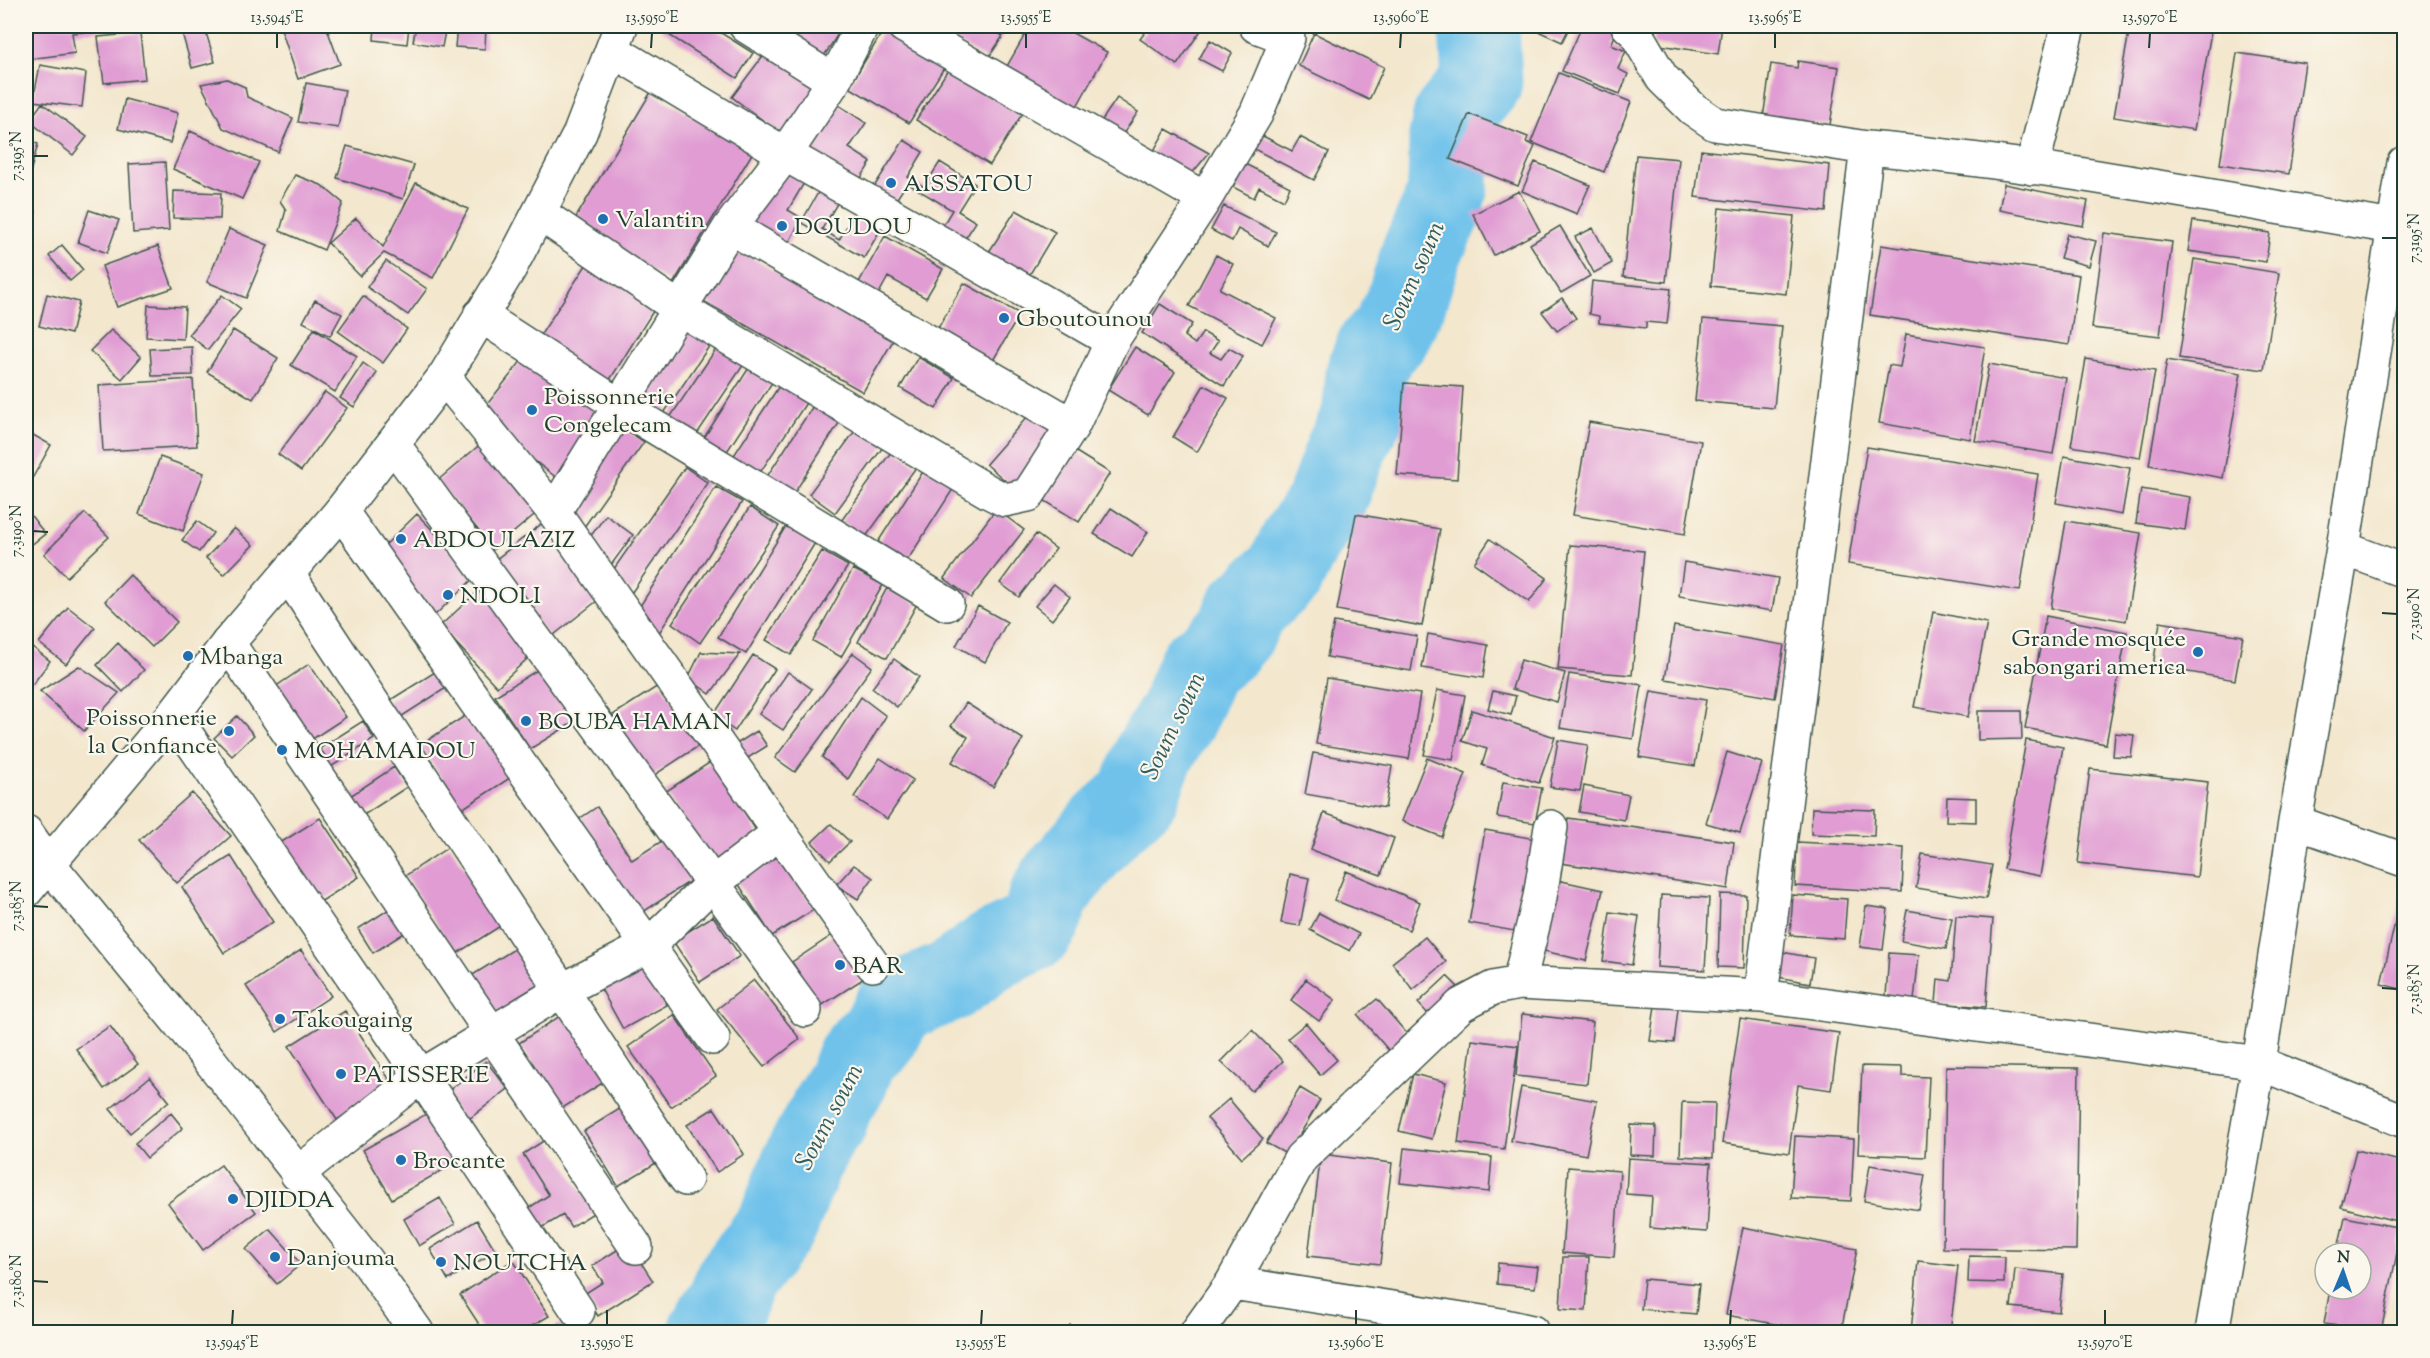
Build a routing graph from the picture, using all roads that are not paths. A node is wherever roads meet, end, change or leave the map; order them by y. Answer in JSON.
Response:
{"nodes":[{"id":1,"x":746,"y":26,"type":"edge"},
{"id":2,"x":862,"y":26,"type":"edge"},
{"id":3,"x":904,"y":26,"type":"edge"},
{"id":4,"x":1256,"y":26,"type":"edge"},
{"id":5,"x":1628,"y":26,"type":"edge"},
{"id":6,"x":2068,"y":26,"type":"edge"},
{"id":7,"x":1291,"y":32,"type":"edge"},
{"id":8,"x":616,"y":38,"type":"edge"},
{"id":9,"x":834,"y":81,"type":"junction"},
{"id":10,"x":1867,"y":148,"type":"junction"},
{"id":11,"x":785,"y":154,"type":"junction"},
{"id":12,"x":2404,"y":163,"type":"edge"},
{"id":13,"x":2032,"y":168,"type":"junction"},
{"id":14,"x":1205,"y":199,"type":"junction"},
{"id":15,"x":539,"y":213,"type":"junction"},
{"id":16,"x":730,"y":227,"type":"junction"},
{"id":17,"x":2393,"y":227,"type":"junction"},
{"id":18,"x":680,"y":309,"type":"junction"},
{"id":19,"x":2392,"y":314,"type":"edge"},
{"id":20,"x":480,"y":315,"type":"junction"},
{"id":21,"x":1112,"y":341,"type":"junction"},
{"id":22,"x":444,"y":377,"type":"junction"},
{"id":23,"x":620,"y":406,"type":"junction"},
{"id":24,"x":1073,"y":425,"type":"junction"},
{"id":25,"x":393,"y":444,"type":"junction"},
{"id":26,"x":341,"y":511,"type":"junction"},
{"id":27,"x":554,"y":512,"type":"junction"},
{"id":28,"x":2343,"y":548,"type":"junction"},
{"id":29,"x":2404,"y":571,"type":"edge"},
{"id":30,"x":288,"y":574,"type":"junction"},
{"id":31,"x":947,"y":604,"type":"dead end"},
{"id":32,"x":228,"y":643,"type":"junction"},
{"id":33,"x":173,"y":715,"type":"junction"},
{"id":34,"x":2295,"y":822,"type":"junction"},
{"id":35,"x":1551,"y":827,"type":"dead end"},
{"id":36,"x":26,"y":832,"type":"edge"},
{"id":37,"x":780,"y":832,"type":"junction"},
{"id":38,"x":2404,"y":860,"type":"edge"},
{"id":39,"x":48,"y":863,"type":"junction"},
{"id":40,"x":712,"y":884,"type":"junction"},
{"id":41,"x":26,"y":891,"type":"edge"},
{"id":42,"x":649,"y":945,"type":"junction"},
{"id":43,"x":873,"y":965,"type":"dead end"},
{"id":44,"x":1519,"y":983,"type":"junction"},
{"id":45,"x":561,"y":991,"type":"junction"},
{"id":46,"x":1761,"y":996,"type":"junction"},
{"id":47,"x":805,"y":1010,"type":"dead end"},
{"id":48,"x":490,"y":1033,"type":"junction"},
{"id":49,"x":713,"y":1038,"type":"dead end"},
{"id":50,"x":2259,"y":1063,"type":"junction"},
{"id":51,"x":422,"y":1076,"type":"junction"},
{"id":52,"x":2404,"y":1121,"type":"edge"},
{"id":53,"x":297,"y":1174,"type":"junction"},
{"id":54,"x":686,"y":1179,"type":"dead end"},
{"id":55,"x":636,"y":1247,"type":"dead end"},
{"id":56,"x":1232,"y":1282,"type":"junction"},
{"id":57,"x":578,"y":1311,"type":"dead end"},
{"id":58,"x":2220,"y":1330,"type":"edge"},
{"id":59,"x":417,"y":1332,"type":"edge"},
{"id":60,"x":1197,"y":1332,"type":"edge"},
{"id":61,"x":1532,"y":1332,"type":"edge"}],
"edges":[{"from":1,"to":9,"type":"street"},
{"from":2,"to":9,"type":"street"},
{"from":3,"to":14,"type":"street"},
{"from":4,"to":7,"type":"street"},
{"from":5,"to":10,"type":"street"},
{"from":6,"to":13,"type":"street"},
{"from":7,"to":14,"type":"street"},
{"from":8,"to":11,"type":"street"},
{"from":8,"to":15,"type":"street"},
{"from":9,"to":11,"type":"street"},
{"from":10,"to":13,"type":"street"},
{"from":10,"to":46,"type":"street"},
{"from":11,"to":16,"type":"street"},
{"from":11,"to":21,"type":"street"},
{"from":12,"to":17,"type":"street"},
{"from":13,"to":17,"type":"street"},
{"from":14,"to":21,"type":"street"},
{"from":15,"to":18,"type":"street"},
{"from":15,"to":20,"type":"street"},
{"from":16,"to":18,"type":"street"},
{"from":16,"to":24,"type":"street"},
{"from":17,"to":19,"type":"street"},
{"from":18,"to":23,"type":"street"},
{"from":18,"to":24,"type":"street"},
{"from":19,"to":28,"type":"street"},
{"from":20,"to":22,"type":"street"},
{"from":20,"to":23,"type":"street"},
{"from":21,"to":24,"type":"street"},
{"from":22,"to":25,"type":"street"},
{"from":22,"to":27,"type":"street"},
{"from":23,"to":27,"type":"street"},
{"from":23,"to":31,"type":"street"},
{"from":25,"to":26,"type":"street"},
{"from":25,"to":40,"type":"street"},
{"from":26,"to":30,"type":"street"},
{"from":26,"to":42,"type":"street"},
{"from":27,"to":37,"type":"street"},
{"from":28,"to":29,"type":"street"},
{"from":28,"to":34,"type":"street"},
{"from":30,"to":32,"type":"street"},
{"from":30,"to":45,"type":"street"},
{"from":32,"to":33,"type":"street"},
{"from":32,"to":48,"type":"street"},
{"from":33,"to":39,"type":"street"},
{"from":33,"to":51,"type":"street"},
{"from":34,"to":38,"type":"street"},
{"from":34,"to":50,"type":"street"},
{"from":35,"to":44,"type":"street"},
{"from":36,"to":39,"type":"street"},
{"from":37,"to":40,"type":"street"},
{"from":37,"to":43,"type":"street"},
{"from":39,"to":41,"type":"street"},
{"from":39,"to":53,"type":"street"},
{"from":40,"to":42,"type":"street"},
{"from":40,"to":47,"type":"street"},
{"from":42,"to":45,"type":"street"},
{"from":42,"to":49,"type":"street"},
{"from":44,"to":46,"type":"street"},
{"from":44,"to":56,"type":"street"},
{"from":45,"to":48,"type":"street"},
{"from":45,"to":54,"type":"street"},
{"from":46,"to":50,"type":"street"},
{"from":48,"to":51,"type":"street"},
{"from":48,"to":55,"type":"street"},
{"from":50,"to":52,"type":"street"},
{"from":50,"to":58,"type":"street"},
{"from":51,"to":53,"type":"street"},
{"from":51,"to":57,"type":"street"},
{"from":53,"to":59,"type":"street"},
{"from":56,"to":60,"type":"street"},
{"from":56,"to":61,"type":"street"}]}
